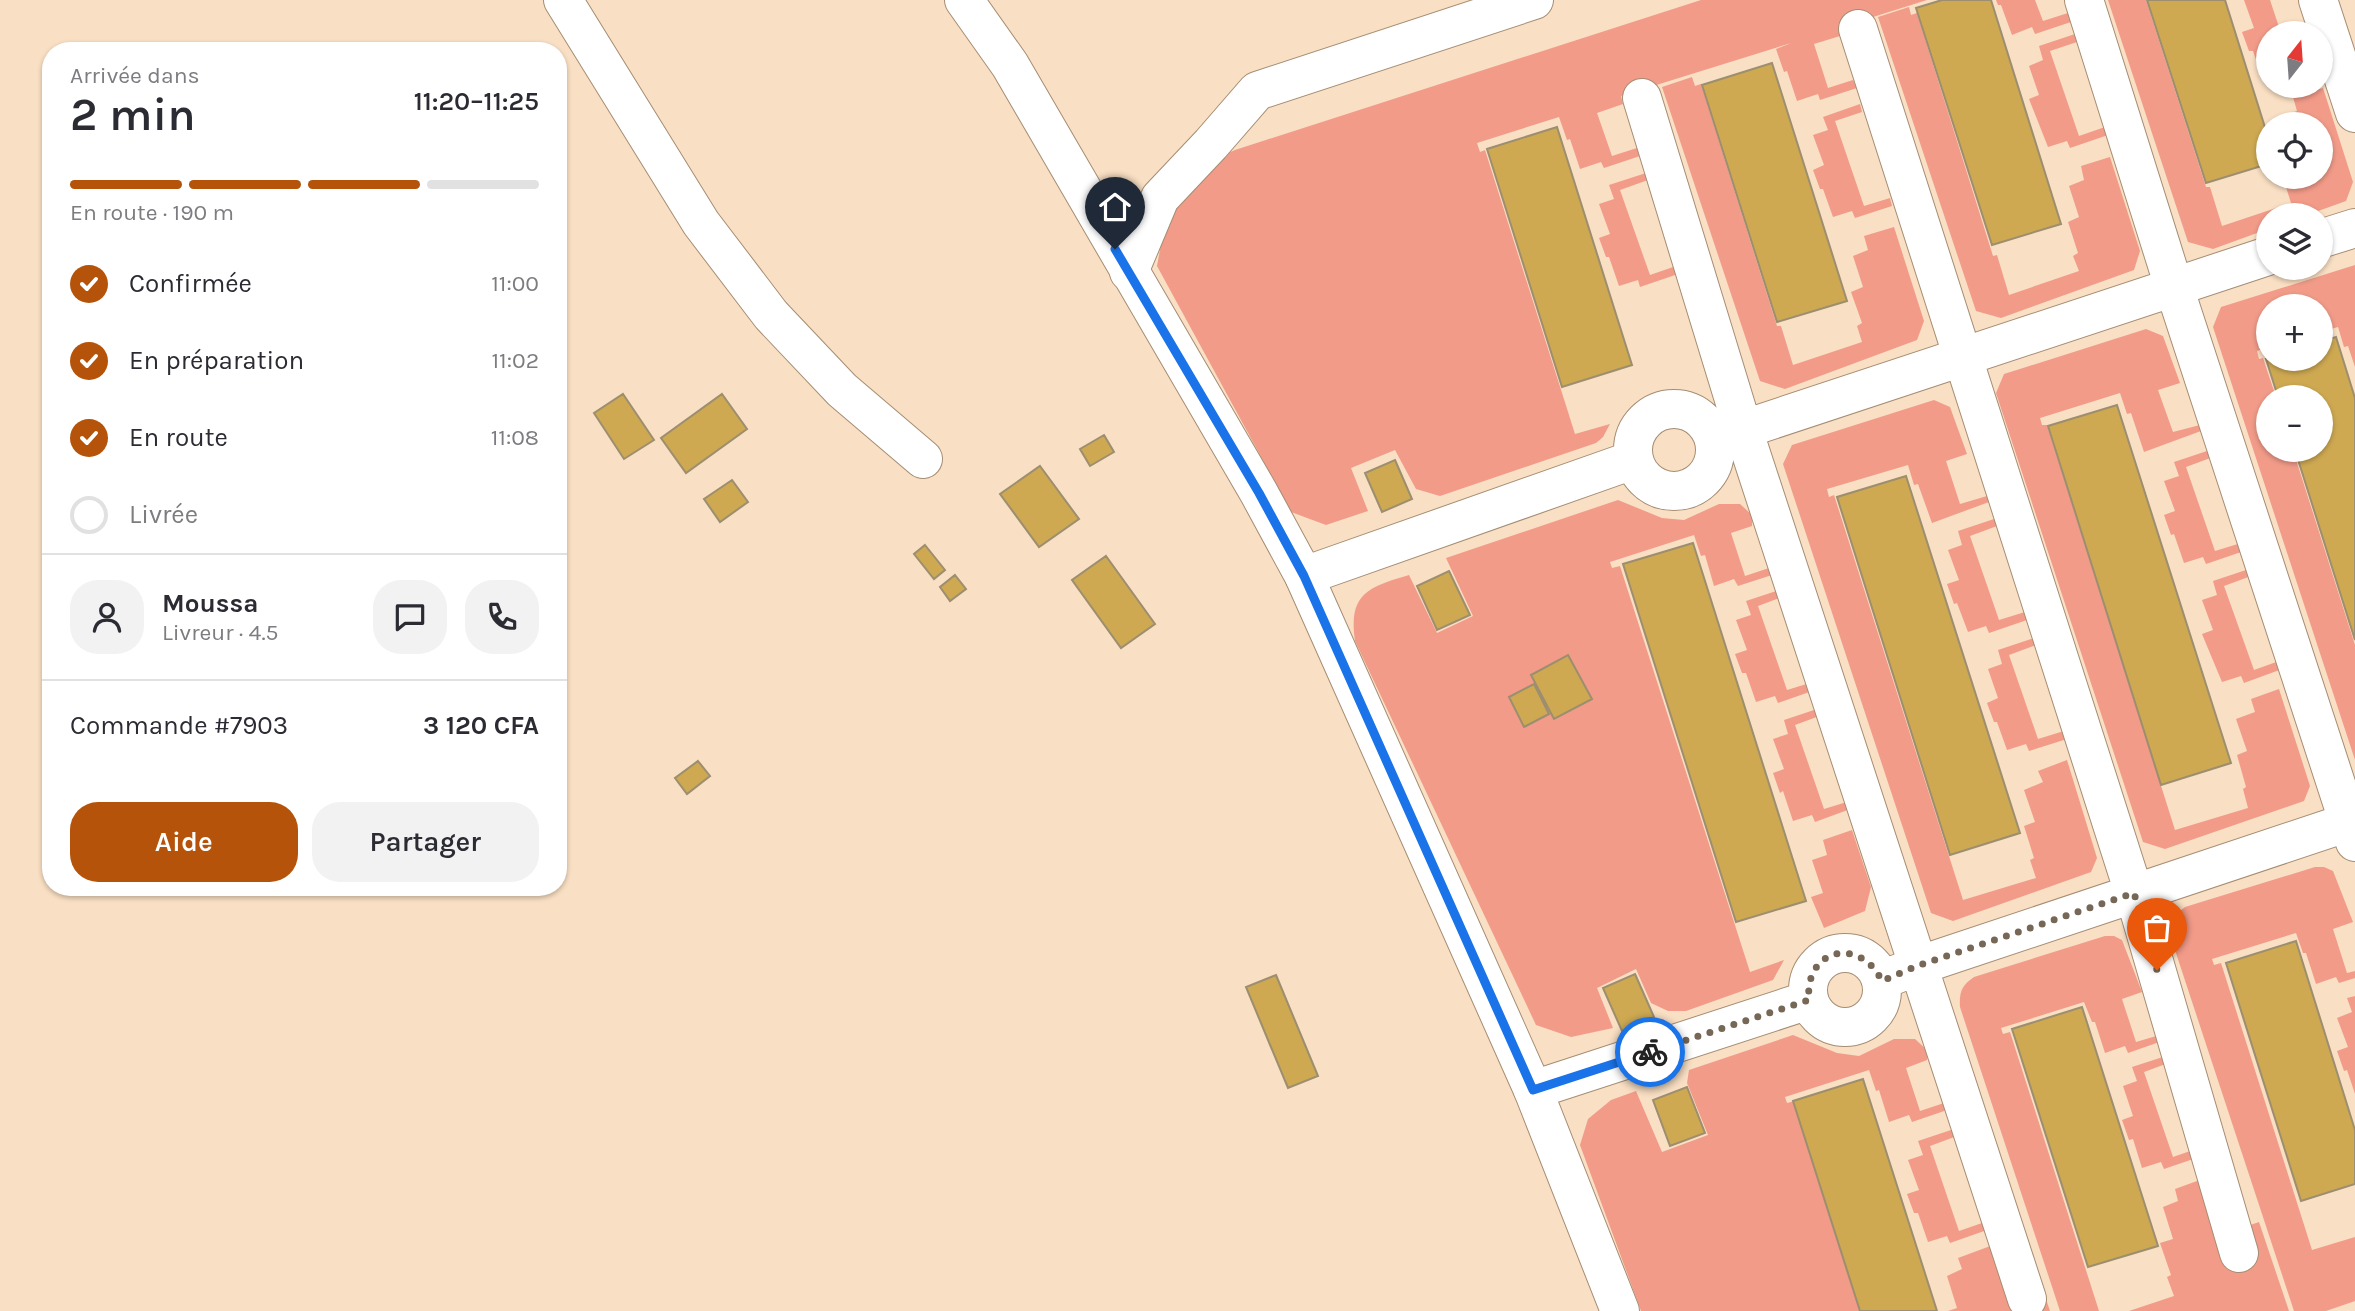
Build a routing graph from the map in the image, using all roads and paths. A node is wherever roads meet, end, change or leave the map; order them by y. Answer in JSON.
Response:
{"nodes":[{"id":1,"x":563,"y":0,"type":"edge"},
{"id":2,"x":964,"y":0,"type":"edge"},
{"id":3,"x":1534,"y":0,"type":"edge"},
{"id":4,"x":2084,"y":0,"type":"edge"},
{"id":5,"x":2318,"y":0,"type":"edge"},
{"id":6,"x":1858,"y":29,"type":"dead end"},
{"id":7,"x":1642,"y":98,"type":"dead end"},
{"id":8,"x":2355,"y":113,"type":"edge"},
{"id":9,"x":2355,"y":228,"type":"edge"},
{"id":10,"x":2333,"y":235,"type":"edge"},
{"id":11,"x":2256,"y":260,"type":"edge"},
{"id":12,"x":1129,"y":272,"type":"junction"},
{"id":13,"x":2174,"y":287,"type":"junction"},
{"id":14,"x":1962,"y":356,"type":"junction"},
{"id":15,"x":1728,"y":434,"type":"junction"},
{"id":16,"x":923,"y":458,"type":"dead end"},
{"id":17,"x":1633,"y":460,"type":"junction"},
{"id":18,"x":1304,"y":576,"type":"junction"},
{"id":19,"x":2353,"y":828,"type":"edge"},
{"id":20,"x":2134,"y":893,"type":"junction"},
{"id":21,"x":1917,"y":966,"type":"junction"},
{"id":22,"x":1882,"y":981,"type":"junction"},
{"id":23,"x":1809,"y":1000,"type":"junction"},
{"id":24,"x":1533,"y":1090,"type":"junction"},
{"id":25,"x":2239,"y":1253,"type":"dead end"},
{"id":26,"x":2026,"y":1299,"type":"dead end"},
{"id":27,"x":1620,"y":1311,"type":"edge"}],
"edges":[{"from":1,"to":16,"type":"street"},
{"from":2,"to":12,"type":"street"},
{"from":3,"to":12,"type":"street"},
{"from":4,"to":13,"type":"street"},
{"from":5,"to":8,"type":"street"},
{"from":6,"to":14,"type":"street"},
{"from":7,"to":15,"type":"street"},
{"from":9,"to":10,"type":"street"},
{"from":11,"to":13,"type":"street"},
{"from":12,"to":18,"type":"street"},
{"from":13,"to":14,"type":"street"},
{"from":13,"to":19,"type":"street"},
{"from":14,"to":15,"type":"street"},
{"from":14,"to":20,"type":"street"},
{"from":15,"to":17,"type":"street"},
{"from":15,"to":17,"type":"street"},
{"from":15,"to":21,"type":"street"},
{"from":17,"to":18,"type":"street"},
{"from":18,"to":24,"type":"street"},
{"from":19,"to":20,"type":"street"},
{"from":20,"to":21,"type":"street"},
{"from":20,"to":25,"type":"street"},
{"from":21,"to":22,"type":"street"},
{"from":21,"to":26,"type":"street"},
{"from":22,"to":23,"type":"street"},
{"from":22,"to":23,"type":"street"},
{"from":23,"to":24,"type":"street"},
{"from":24,"to":27,"type":"street"}]}
